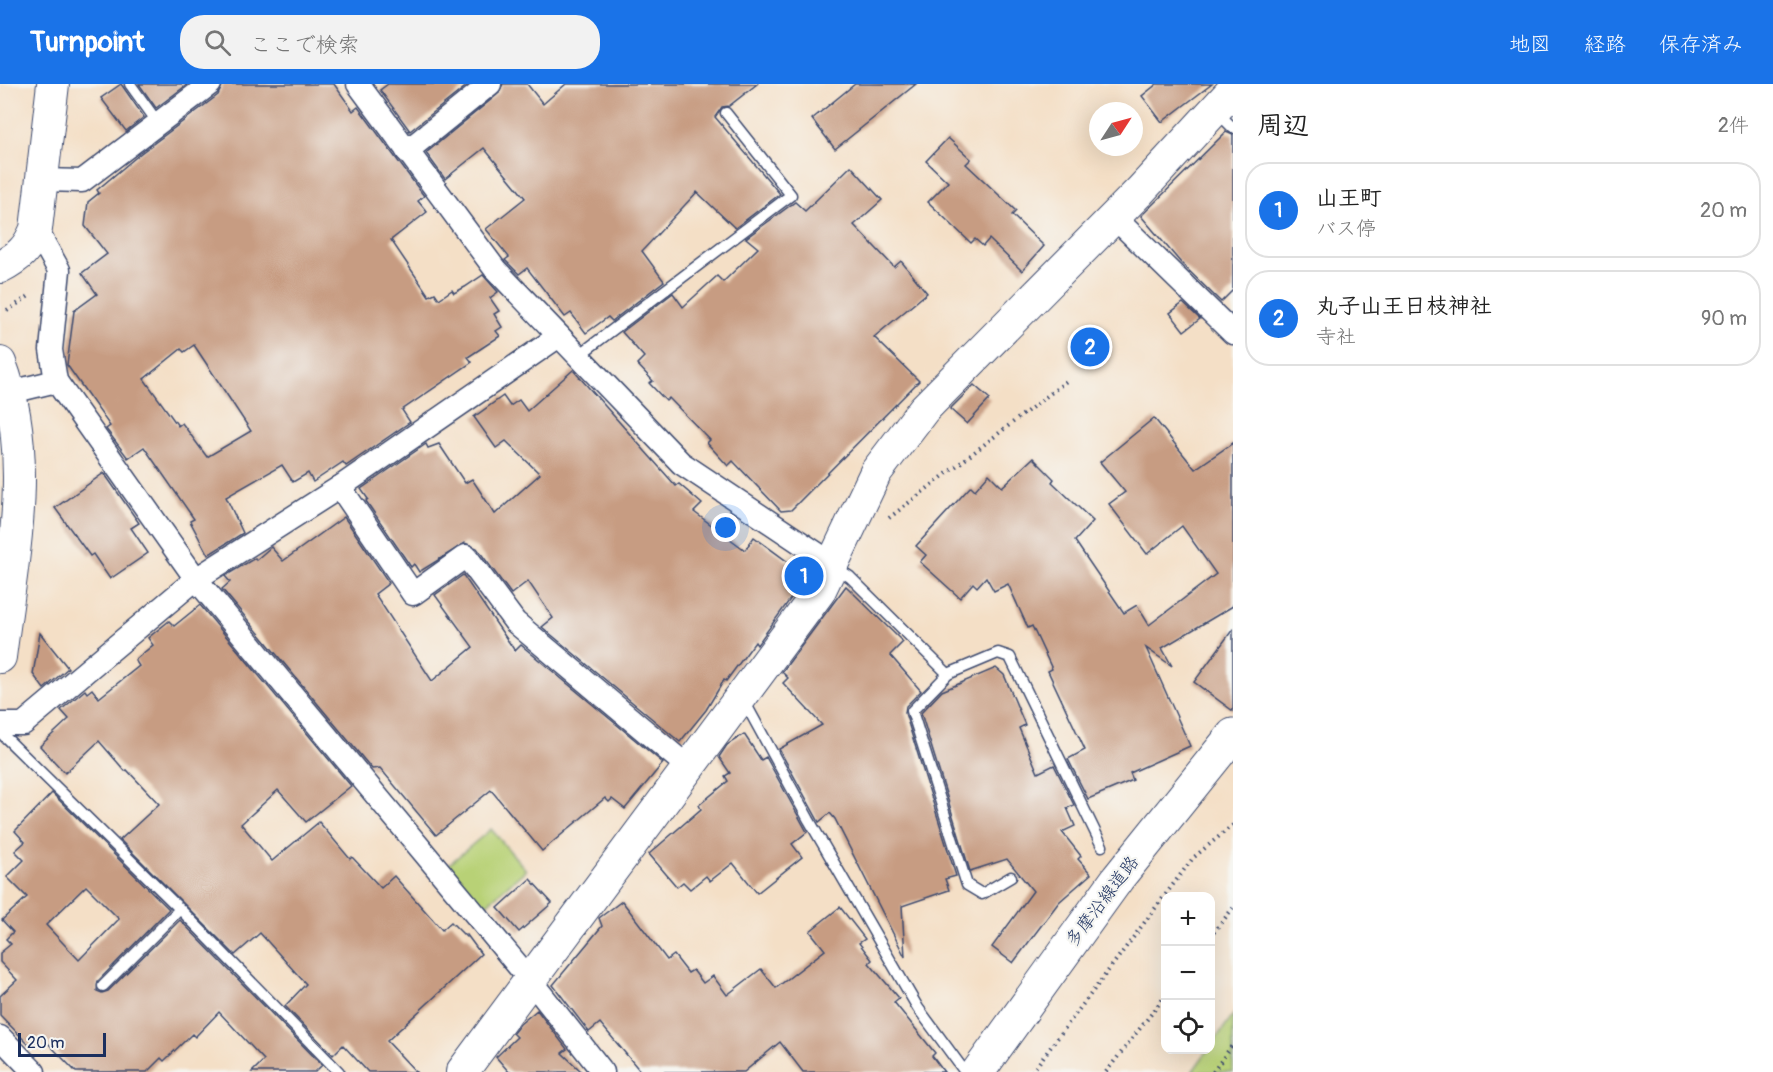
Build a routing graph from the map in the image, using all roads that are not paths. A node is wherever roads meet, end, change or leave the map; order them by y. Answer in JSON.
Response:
{"nodes":[{"id":1,"x":53,"y":84,"type":"edge"},
{"id":2,"x":130,"y":84,"type":"edge"},
{"id":3,"x":210,"y":84,"type":"edge"},
{"id":4,"x":490,"y":84,"type":"edge"},
{"id":5,"x":364,"y":86,"type":"edge"},
{"id":6,"x":1227,"y":109,"type":"edge"},
{"id":7,"x":726,"y":112,"type":"dead end"},
{"id":8,"x":158,"y":123,"type":"junction"},
{"id":9,"x":406,"y":151,"type":"junction"},
{"id":10,"x":43,"y":180,"type":"junction"},
{"id":11,"x":1114,"y":217,"type":"junction"},
{"id":12,"x":36,"y":229,"type":"junction"},
{"id":13,"x":0,"y":267,"type":"edge"},
{"id":14,"x":1227,"y":323,"type":"edge"},
{"id":15,"x":559,"y":336,"type":"junction"},
{"id":16,"x":578,"y":356,"type":"junction"},
{"id":17,"x":0,"y":363,"type":"edge"},
{"id":18,"x":56,"y":381,"type":"junction"},
{"id":19,"x":11,"y":392,"type":"junction"},
{"id":20,"x":340,"y":487,"type":"junction"},
{"id":21,"x":831,"y":563,"type":"junction"},
{"id":22,"x":196,"y":579,"type":"junction"},
{"id":23,"x":0,"y":657,"type":"edge"},
{"id":24,"x":948,"y":674,"type":"junction"},
{"id":25,"x":742,"y":696,"type":"junction"},
{"id":26,"x":0,"y":724,"type":"edge"},
{"id":27,"x":0,"y":732,"type":"edge"},
{"id":28,"x":1233,"y":735,"type":"edge"},
{"id":29,"x":688,"y":767,"type":"junction"},
{"id":30,"x":1102,"y":846,"type":"dead end"},
{"id":31,"x":1011,"y":878,"type":"dead end"},
{"id":32,"x":180,"y":909,"type":"junction"},
{"id":33,"x":530,"y":980,"type":"junction"},
{"id":34,"x":103,"y":986,"type":"dead end"},
{"id":35,"x":0,"y":1037,"type":"edge"},
{"id":36,"x":34,"y":1072,"type":"edge"},
{"id":37,"x":339,"y":1072,"type":"edge"},
{"id":38,"x":462,"y":1072,"type":"edge"},
{"id":39,"x":603,"y":1072,"type":"edge"},
{"id":40,"x":965,"y":1072,"type":"edge"},
{"id":41,"x":978,"y":1072,"type":"edge"}],
"edges":[{"from":1,"to":10,"type":"street"},
{"from":2,"to":8,"type":"lane"},
{"from":3,"to":8,"type":"street"},
{"from":4,"to":9,"type":"street"},
{"from":5,"to":9,"type":"street"},
{"from":6,"to":11,"type":"street"},
{"from":7,"to":16,"type":"lane"},
{"from":8,"to":10,"type":"street"},
{"from":9,"to":15,"type":"street"},
{"from":10,"to":12,"type":"street"},
{"from":11,"to":14,"type":"street"},
{"from":11,"to":21,"type":"street"},
{"from":12,"to":13,"type":"street"},
{"from":12,"to":18,"type":"street"},
{"from":15,"to":16,"type":"street"},
{"from":15,"to":20,"type":"street"},
{"from":16,"to":21,"type":"street"},
{"from":17,"to":19,"type":"street"},
{"from":18,"to":19,"type":"street"},
{"from":18,"to":22,"type":"street"},
{"from":19,"to":23,"type":"street"},
{"from":20,"to":22,"type":"street"},
{"from":20,"to":29,"type":"street"},
{"from":21,"to":24,"type":"lane"},
{"from":21,"to":25,"type":"street"},
{"from":22,"to":26,"type":"street"},
{"from":22,"to":33,"type":"street"},
{"from":24,"to":30,"type":"lane"},
{"from":24,"to":31,"type":"lane"},
{"from":25,"to":29,"type":"street"},
{"from":25,"to":40,"type":"lane"},
{"from":27,"to":32,"type":"lane"},
{"from":28,"to":41,"type":"main road","name":"多摩沿線道路"},
{"from":29,"to":33,"type":"street"},
{"from":32,"to":34,"type":"lane"},
{"from":32,"to":37,"type":"lane"},
{"from":33,"to":38,"type":"street"},
{"from":33,"to":39,"type":"street"},
{"from":35,"to":36,"type":"street"}]}
